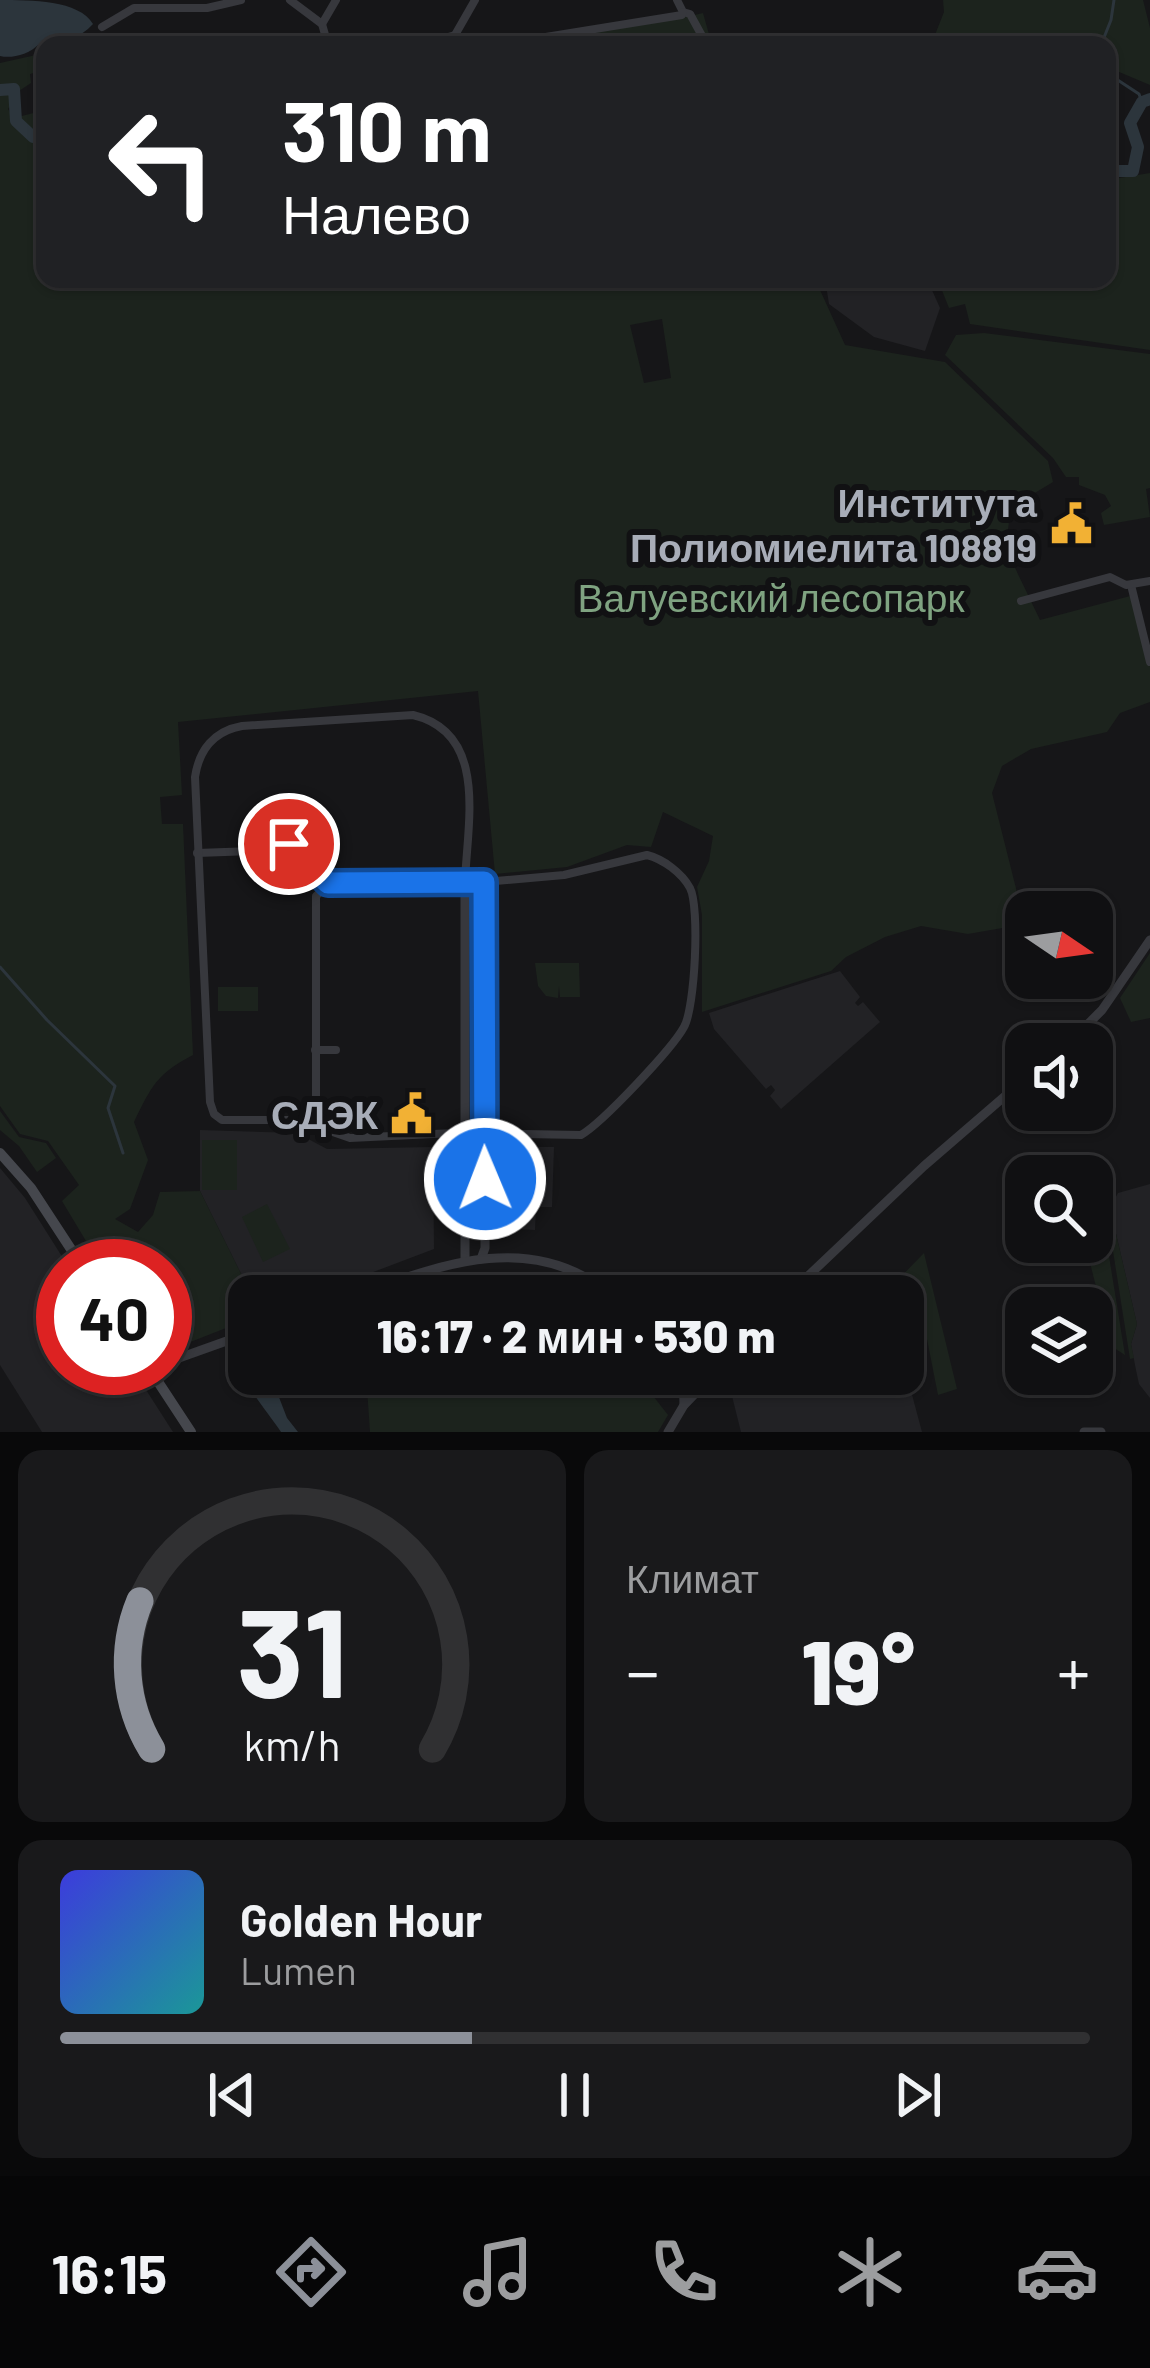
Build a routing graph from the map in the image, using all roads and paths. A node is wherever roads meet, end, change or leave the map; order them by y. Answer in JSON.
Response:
{"nodes":[{"id":1,"x":241,"y":0,"type":"edge"},
{"id":2,"x":290,"y":0,"type":"edge"},
{"id":3,"x":336,"y":0,"type":"edge"},
{"id":4,"x":475,"y":0,"type":"edge"},
{"id":5,"x":677,"y":0,"type":"edge"},
{"id":6,"x":683,"y":12,"type":"junction"},
{"id":7,"x":322,"y":24,"type":"junction"},
{"id":8,"x":102,"y":27,"type":"dead end"},
{"id":9,"x":455,"y":34,"type":"joint"},
{"id":10,"x":325,"y":36,"type":"edge"},
{"id":11,"x":449,"y":36,"type":"edge"},
{"id":12,"x":552,"y":36,"type":"edge"},
{"id":13,"x":702,"y":36,"type":"edge"},
{"id":14,"x":1150,"y":581,"type":"edge"},
{"id":15,"x":1131,"y":585,"type":"junction"},
{"id":16,"x":1021,"y":601,"type":"dead end"},
{"id":17,"x":1150,"y":662,"type":"edge"},
{"id":18,"x":197,"y":853,"type":"junction"},
{"id":19,"x":465,"y":882,"type":"junction"},
{"id":20,"x":484,"y":882,"type":"junction"},
{"id":21,"x":328,"y":883,"type":"junction"},
{"id":22,"x":1150,"y":940,"type":"edge"},
{"id":23,"x":1089,"y":1023,"type":"edge"},
{"id":24,"x":335,"y":1049,"type":"dead end"},
{"id":25,"x":316,"y":1050,"type":"junction"},
{"id":26,"x":1005,"y":1096,"type":"edge"},
{"id":27,"x":317,"y":1120,"type":"junction"},
{"id":28,"x":465,"y":1134,"type":"junction"},
{"id":29,"x":485,"y":1134,"type":"junction"},
{"id":30,"x":0,"y":1153,"type":"edge"},
{"id":31,"x":64,"y":1239,"type":"edge"},
{"id":32,"x":481,"y":1259,"type":"junction"},
{"id":33,"x":465,"y":1260,"type":"junction"},
{"id":34,"x":410,"y":1275,"type":"edge"},
{"id":35,"x":581,"y":1275,"type":"edge"},
{"id":36,"x":809,"y":1275,"type":"edge"},
{"id":37,"x":228,"y":1340,"type":"edge"},
{"id":38,"x":192,"y":1353,"type":"edge"},
{"id":39,"x":167,"y":1395,"type":"edge"},
{"id":40,"x":684,"y":1395,"type":"edge"},
{"id":41,"x":692,"y":1395,"type":"edge"},
{"id":42,"x":684,"y":1405,"type":"junction"},
{"id":43,"x":190,"y":1432,"type":"edge"},
{"id":44,"x":668,"y":1432,"type":"edge"},
{"id":45,"x":1084,"y":1432,"type":"edge"},
{"id":46,"x":1101,"y":1432,"type":"edge"}],
"edges":[{"from":1,"to":8,"type":"street"},
{"from":2,"to":7,"type":"street"},
{"from":3,"to":7,"type":"street"},
{"from":4,"to":9,"type":"street"},
{"from":5,"to":6,"type":"street"},
{"from":6,"to":12,"type":"street"},
{"from":6,"to":13,"type":"street"},
{"from":7,"to":10,"type":"street"},
{"from":9,"to":11,"type":"street"},
{"from":14,"to":15,"type":"street"},
{"from":15,"to":16,"type":"street"},
{"from":15,"to":17,"type":"street"},
{"from":18,"to":19,"type":"street"},
{"from":18,"to":21,"type":"street"},
{"from":18,"to":27,"type":"street"},
{"from":19,"to":20,"type":"street"},
{"from":19,"to":21,"type":"street"},
{"from":19,"to":28,"type":"street"},
{"from":20,"to":29,"type":"street"},
{"from":20,"to":29,"type":"street"},
{"from":21,"to":25,"type":"street"},
{"from":22,"to":23,"type":"street"},
{"from":24,"to":25,"type":"street"},
{"from":25,"to":27,"type":"street"},
{"from":26,"to":36,"type":"street"},
{"from":27,"to":28,"type":"street"},
{"from":28,"to":29,"type":"street"},
{"from":28,"to":33,"type":"street"},
{"from":29,"to":32,"type":"street"},
{"from":30,"to":31,"type":"main road"},
{"from":32,"to":33,"type":"street"},
{"from":32,"to":35,"type":"street"},
{"from":33,"to":34,"type":"street"},
{"from":37,"to":38,"type":"street"},
{"from":39,"to":43,"type":"main road"},
{"from":40,"to":42,"type":"street"},
{"from":41,"to":42,"type":"street"},
{"from":42,"to":44,"type":"street"},
{"from":45,"to":46,"type":"street"}]}
